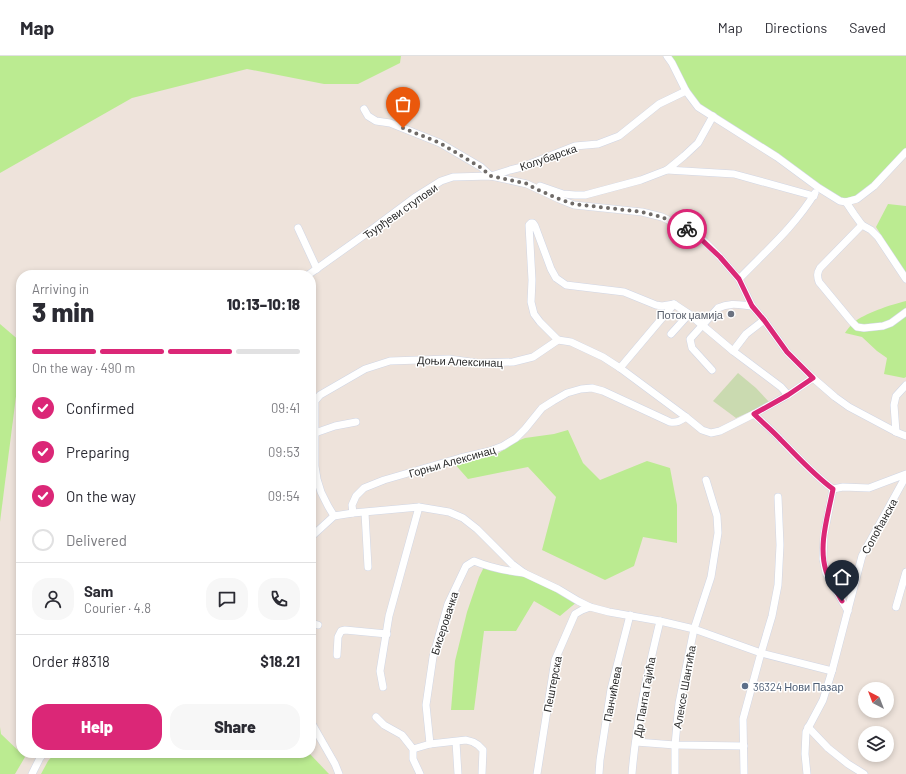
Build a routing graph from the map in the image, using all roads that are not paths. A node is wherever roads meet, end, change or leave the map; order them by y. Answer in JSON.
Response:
{"nodes":[{"id":1,"x":667,"y":56,"type":"edge"},
{"id":2,"x":686,"y":91,"type":"junction"},
{"id":3,"x":364,"y":109,"type":"dead end"},
{"id":4,"x":713,"y":116,"type":"junction"},
{"id":5,"x":906,"y":152,"type":"edge"},
{"id":6,"x":668,"y":170,"type":"junction"},
{"id":7,"x":491,"y":176,"type":"junction"},
{"id":8,"x":528,"y":184,"type":"junction"},
{"id":9,"x":819,"y":188,"type":"junction"},
{"id":10,"x":814,"y":196,"type":"junction"},
{"id":11,"x":846,"y":202,"type":"junction"},
{"id":12,"x":862,"y":225,"type":"junction"},
{"id":13,"x":298,"y":228,"type":"dead end"},
{"id":14,"x":317,"y":269,"type":"joint"},
{"id":15,"x":739,"y":279,"type":"junction"},
{"id":16,"x":906,"y":279,"type":"edge"},
{"id":17,"x":674,"y":304,"type":"junction"},
{"id":18,"x":752,"y":306,"type":"junction"},
{"id":19,"x":906,"y":312,"type":"edge"},
{"id":20,"x":689,"y":314,"type":"junction"},
{"id":21,"x":764,"y":320,"type":"junction"},
{"id":22,"x":703,"y":325,"type":"junction"},
{"id":23,"x":671,"y":334,"type":"dead end"},
{"id":24,"x":558,"y":340,"type":"junction"},
{"id":25,"x":733,"y":351,"type":"junction"},
{"id":26,"x":620,"y":368,"type":"junction"},
{"id":27,"x":712,"y":370,"type":"dead end"},
{"id":28,"x":813,"y":378,"type":"junction"},
{"id":29,"x":906,"y":385,"type":"edge"},
{"id":30,"x":788,"y":395,"type":"junction"},
{"id":31,"x":316,"y":400,"type":"edge"},
{"id":32,"x":754,"y":414,"type":"junction"},
{"id":33,"x":686,"y":417,"type":"junction"},
{"id":34,"x":356,"y":422,"type":"dead end"},
{"id":35,"x":896,"y":432,"type":"junction"},
{"id":36,"x":316,"y":433,"type":"edge"},
{"id":37,"x":906,"y":436,"type":"edge"},
{"id":38,"x":316,"y":472,"type":"edge"},
{"id":39,"x":906,"y":475,"type":"edge"},
{"id":40,"x":706,"y":480,"type":"dead end"},
{"id":41,"x":833,"y":489,"type":"junction"},
{"id":42,"x":778,"y":497,"type":"dead end"},
{"id":43,"x":419,"y":507,"type":"junction"},
{"id":44,"x":353,"y":513,"type":"junction"},
{"id":45,"x":365,"y":513,"type":"junction"},
{"id":46,"x":334,"y":516,"type":"junction"},
{"id":47,"x":316,"y":532,"type":"edge"},
{"id":48,"x":368,"y":567,"type":"dead end"},
{"id":49,"x":906,"y":572,"type":"edge"},
{"id":50,"x":524,"y":573,"type":"junction"},
{"id":51,"x":590,"y":606,"type":"junction"},
{"id":52,"x":896,"y":607,"type":"dead end"},
{"id":53,"x":848,"y":611,"type":"junction"},
{"id":54,"x":630,"y":616,"type":"junction"},
{"id":55,"x":660,"y":621,"type":"junction"},
{"id":56,"x":694,"y":629,"type":"junction"},
{"id":57,"x":387,"y":634,"type":"junction"},
{"id":58,"x":760,"y":653,"type":"junction"},
{"id":59,"x":337,"y":655,"type":"dead end"},
{"id":60,"x":832,"y":671,"type":"junction"},
{"id":61,"x":383,"y":687,"type":"dead end"},
{"id":62,"x":376,"y":717,"type":"dead end"},
{"id":63,"x":808,"y":727,"type":"junction"},
{"id":64,"x":316,"y":731,"type":"edge"},
{"id":65,"x":456,"y":742,"type":"junction"},
{"id":66,"x":636,"y":742,"type":"junction"},
{"id":67,"x":430,"y":744,"type":"junction"},
{"id":68,"x":675,"y":745,"type":"junction"},
{"id":69,"x":744,"y":746,"type":"junction"},
{"id":70,"x":414,"y":749,"type":"junction"},
{"id":71,"x":40,"y":758,"type":"edge"},
{"id":72,"x":32,"y":774,"type":"edge"},
{"id":73,"x":339,"y":774,"type":"edge"},
{"id":74,"x":420,"y":774,"type":"edge"},
{"id":75,"x":458,"y":774,"type":"edge"},
{"id":76,"x":482,"y":774,"type":"edge"},
{"id":77,"x":538,"y":774,"type":"edge"},
{"id":78,"x":599,"y":774,"type":"edge"},
{"id":79,"x":632,"y":774,"type":"edge"},
{"id":80,"x":675,"y":774,"type":"edge"},
{"id":81,"x":744,"y":774,"type":"edge"},
{"id":82,"x":807,"y":774,"type":"edge"},
{"id":83,"x":864,"y":774,"type":"edge"}],
"edges":[{"from":1,"to":2,"type":"street"},
{"from":2,"to":4,"type":"street"},
{"from":2,"to":7,"type":"street","name":"Колубарска"},
{"from":3,"to":7,"type":"street","name":"Ђурђеви ступови"},
{"from":4,"to":6,"type":"street","name":"Колубарска"},
{"from":4,"to":9,"type":"street"},
{"from":5,"to":11,"type":"street"},
{"from":6,"to":8,"type":"street","name":"Колубарска"},
{"from":6,"to":10,"type":"street","name":"Колубарска"},
{"from":7,"to":8,"type":"street","name":"Ђурђеви ступови"},
{"from":7,"to":14,"type":"street","name":"Ђурђеви ступови"},
{"from":8,"to":15,"type":"street","name":"Ђурђеви ступови"},
{"from":9,"to":10,"type":"street"},
{"from":9,"to":11,"type":"street"},
{"from":10,"to":15,"type":"street"},
{"from":11,"to":12,"type":"street"},
{"from":12,"to":16,"type":"street"},
{"from":12,"to":19,"type":"street"},
{"from":13,"to":14,"type":"street"},
{"from":15,"to":18,"type":"street","name":"Ђурђеви ступови"},
{"from":17,"to":20,"type":"street"},
{"from":17,"to":24,"type":"street"},
{"from":17,"to":26,"type":"street"},
{"from":18,"to":21,"type":"street","name":"Ђурђеви ступови"},
{"from":18,"to":22,"type":"street"},
{"from":20,"to":22,"type":"street"},
{"from":20,"to":23,"type":"street"},
{"from":21,"to":25,"type":"street"},
{"from":21,"to":28,"type":"street","name":"Ђурђеви ступови"},
{"from":22,"to":25,"type":"street"},
{"from":22,"to":27,"type":"street"},
{"from":24,"to":26,"type":"street"},
{"from":24,"to":31,"type":"street","name":"Доњи Алексинац"},
{"from":25,"to":30,"type":"street"},
{"from":26,"to":33,"type":"street"},
{"from":28,"to":30,"type":"street"},
{"from":28,"to":35,"type":"street","name":"Ђурђеви ступови"},
{"from":29,"to":35,"type":"street"},
{"from":30,"to":32,"type":"street"},
{"from":32,"to":33,"type":"street"},
{"from":32,"to":41,"type":"street"},
{"from":33,"to":44,"type":"street","name":"Горњи Алексинац"},
{"from":34,"to":36,"type":"street"},
{"from":35,"to":37,"type":"street","name":"Ђурђеви ступови"},
{"from":38,"to":46,"type":"street"},
{"from":39,"to":41,"type":"street"},
{"from":39,"to":53,"type":"street","name":"Сопоћанска"},
{"from":40,"to":56,"type":"street","name":"Алексе Шантића"},
{"from":41,"to":53,"type":"street"},
{"from":42,"to":58,"type":"street"},
{"from":43,"to":45,"type":"street"},
{"from":43,"to":50,"type":"street"},
{"from":43,"to":57,"type":"street"},
{"from":44,"to":45,"type":"street"},
{"from":44,"to":46,"type":"street"},
{"from":45,"to":48,"type":"street"},
{"from":46,"to":47,"type":"street"},
{"from":49,"to":52,"type":"street"},
{"from":50,"to":51,"type":"street"},
{"from":50,"to":67,"type":"street","name":"Бисеровачка"},
{"from":51,"to":54,"type":"street"},
{"from":51,"to":77,"type":"street","name":"Пештерска"},
{"from":53,"to":60,"type":"street","name":"Сопоћанска"},
{"from":54,"to":55,"type":"street"},
{"from":54,"to":78,"type":"street","name":"Панчићева"},
{"from":55,"to":56,"type":"street","name":"Алексе Шантића"},
{"from":55,"to":66,"type":"street","name":"Др Панта Гајића"},
{"from":56,"to":58,"type":"street","name":"Алексе Шантића"},
{"from":56,"to":68,"type":"street","name":"Алексе Шантића"},
{"from":57,"to":59,"type":"street"},
{"from":57,"to":61,"type":"street"},
{"from":58,"to":60,"type":"street"},
{"from":58,"to":69,"type":"street"},
{"from":60,"to":63,"type":"street","name":"Сопоћанска"},
{"from":62,"to":70,"type":"street"},
{"from":63,"to":82,"type":"street","name":"Сопоћанска"},
{"from":63,"to":83,"type":"street"},
{"from":64,"to":73,"type":"street"},
{"from":65,"to":67,"type":"street"},
{"from":65,"to":75,"type":"street"},
{"from":65,"to":76,"type":"street"},
{"from":66,"to":68,"type":"street","name":"Алексе Шантића"},
{"from":66,"to":79,"type":"street","name":"Др Панта Гајића"},
{"from":67,"to":70,"type":"street"},
{"from":68,"to":69,"type":"street","name":"Алексе Шантића"},
{"from":68,"to":80,"type":"street","name":"Алексе Шантића"},
{"from":69,"to":81,"type":"street"},
{"from":70,"to":74,"type":"street"},
{"from":71,"to":72,"type":"street"}]}
